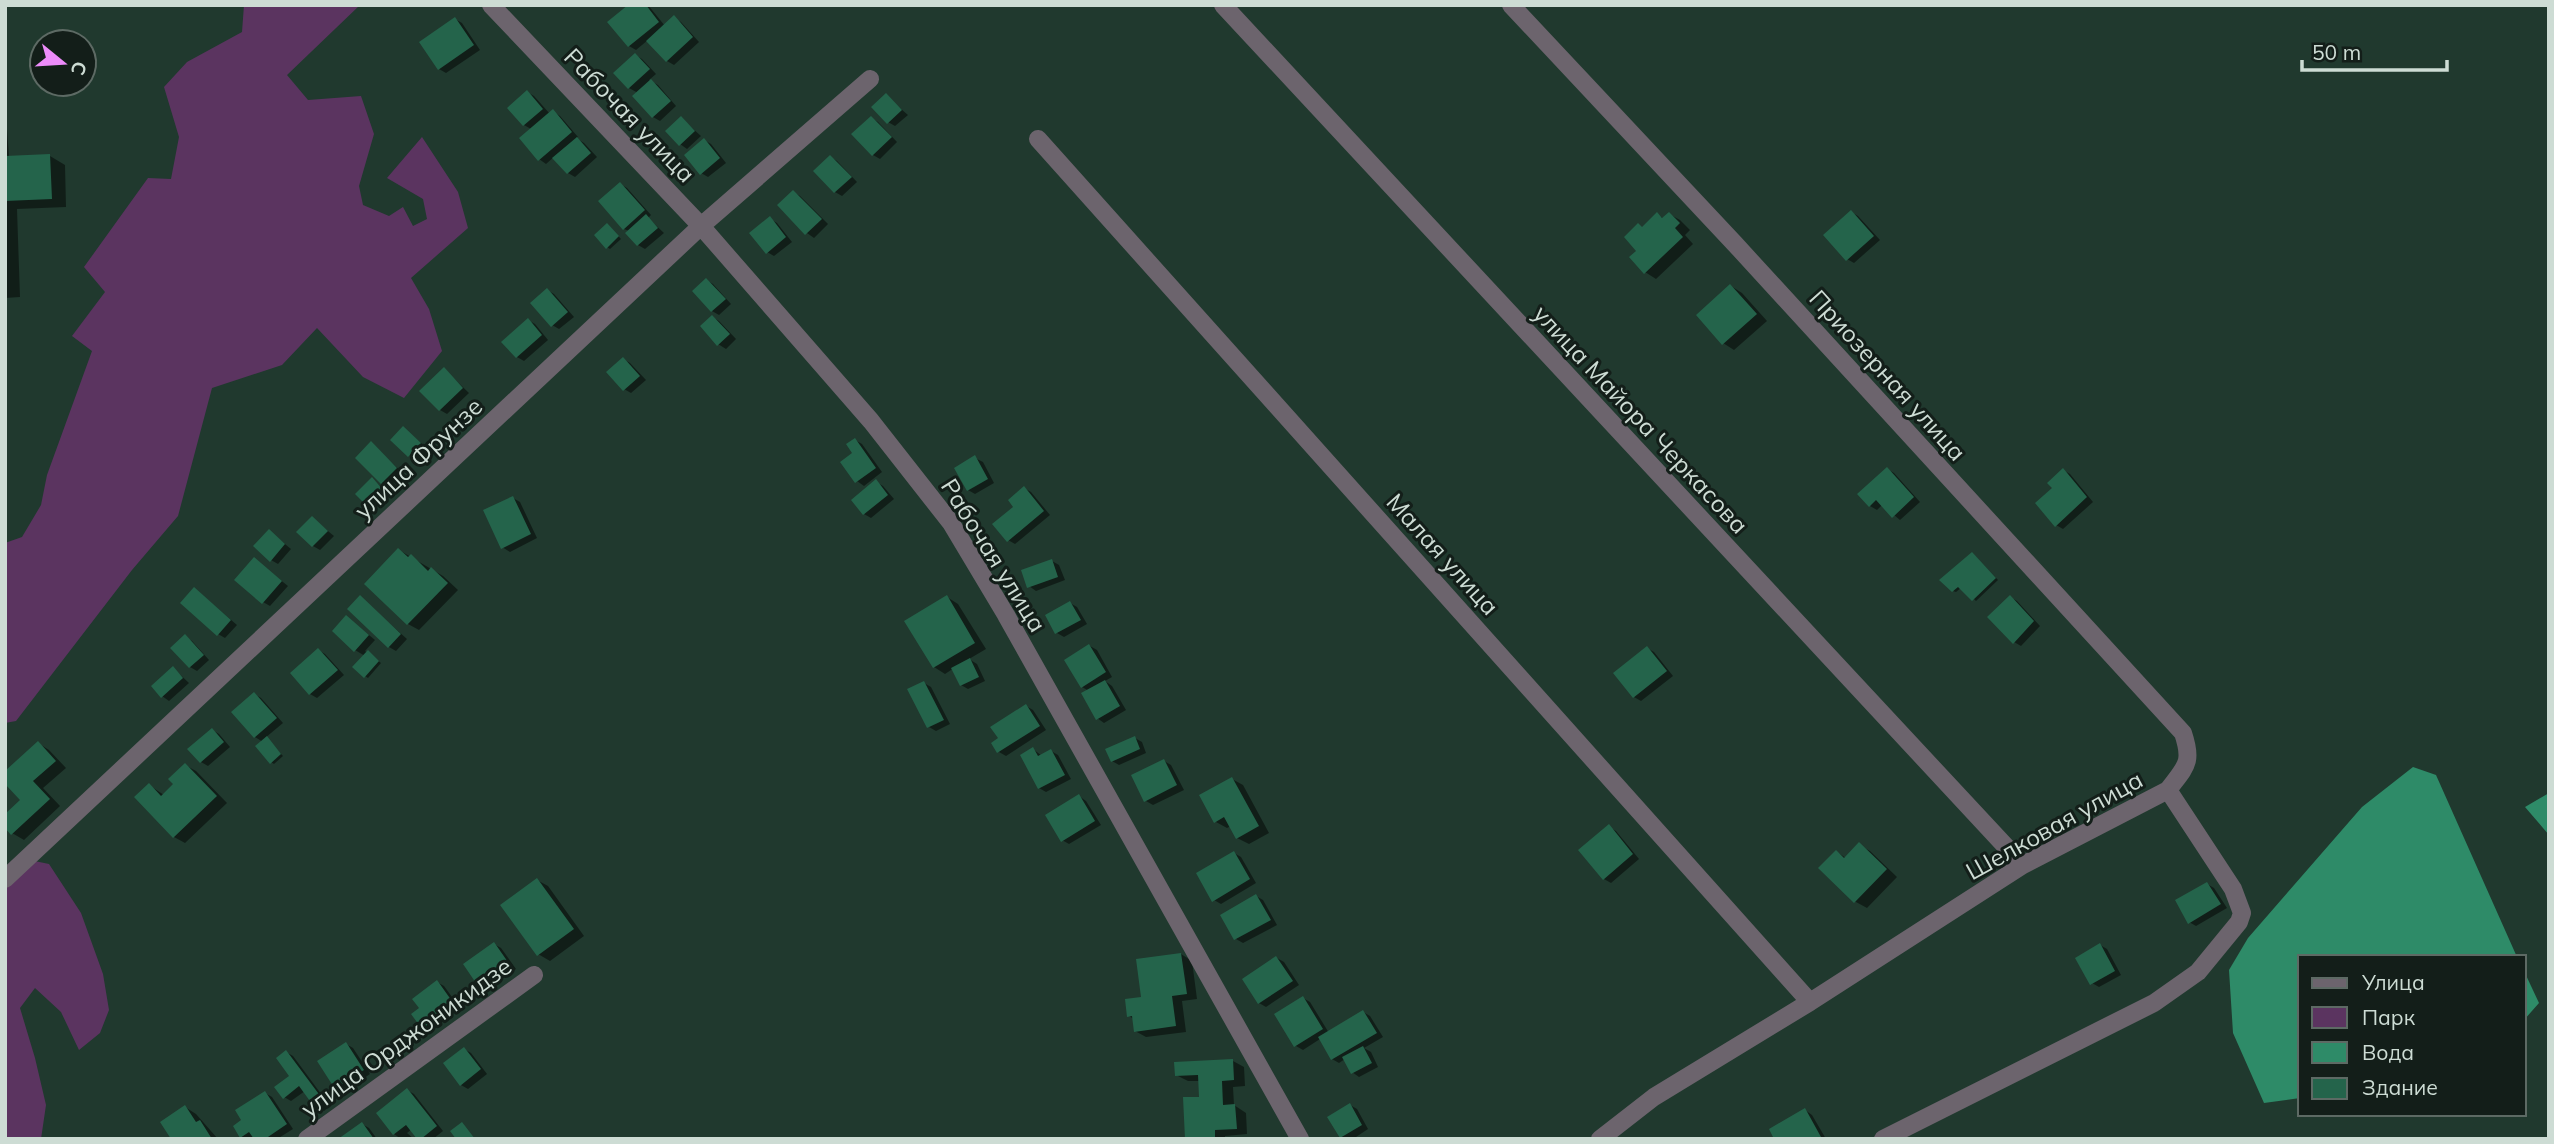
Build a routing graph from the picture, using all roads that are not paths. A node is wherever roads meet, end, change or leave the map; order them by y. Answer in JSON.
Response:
{"nodes":[{"id":1,"x":491,"y":5,"type":"edge"},
{"id":2,"x":1223,"y":5,"type":"edge"},
{"id":3,"x":1511,"y":5,"type":"edge"},
{"id":4,"x":870,"y":79,"type":"dead end"},
{"id":5,"x":1038,"y":139,"type":"dead end"},
{"id":6,"x":701,"y":226,"type":"junction"},
{"id":7,"x":2168,"y":790,"type":"junction"},
{"id":8,"x":2023,"y":865,"type":"junction"},
{"id":9,"x":5,"y":879,"type":"edge"},
{"id":10,"x":534,"y":975,"type":"dead end"},
{"id":11,"x":1810,"y":1002,"type":"junction"},
{"id":12,"x":307,"y":1139,"type":"edge"},
{"id":13,"x":1300,"y":1139,"type":"edge"},
{"id":14,"x":1600,"y":1139,"type":"edge"},
{"id":15,"x":1883,"y":1139,"type":"edge"}],
"edges":[{"from":1,"to":6,"type":"street","name":"Рабочая улица"},
{"from":2,"to":8,"type":"street","name":"улица Майора Черкасова"},
{"from":3,"to":7,"type":"street","name":"Приозерная улица"},
{"from":4,"to":6,"type":"street","name":"улица Фрунзе"},
{"from":5,"to":11,"type":"street","name":"Малая улица"},
{"from":6,"to":9,"type":"street","name":"улица Фрунзе"},
{"from":6,"to":13,"type":"street","name":"Рабочая улица"},
{"from":7,"to":8,"type":"street","name":"Шелковая улица"},
{"from":7,"to":15,"type":"street","name":"Шелковая улица"},
{"from":8,"to":11,"type":"street","name":"Шелковая улица"},
{"from":10,"to":12,"type":"street","name":"улица Орджоникидзе"},
{"from":11,"to":14,"type":"street","name":"Шелковая улица"}]}
